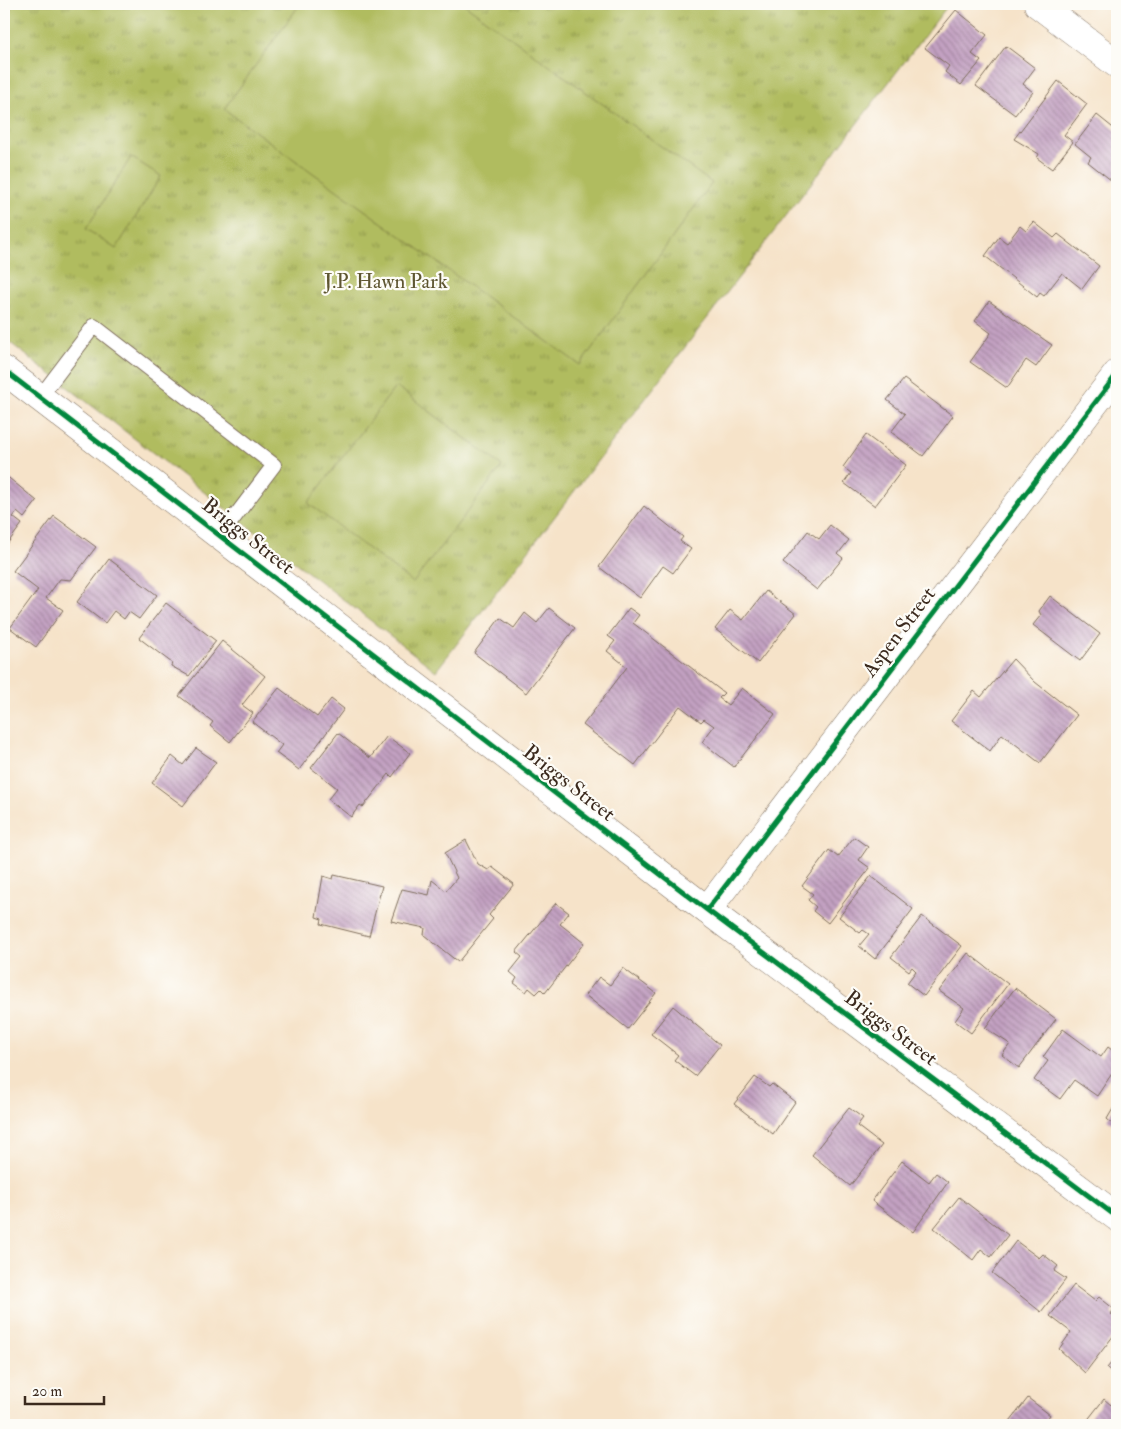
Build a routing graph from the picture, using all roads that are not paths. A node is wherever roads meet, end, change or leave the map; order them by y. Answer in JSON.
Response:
{"nodes":[{"id":1,"x":1038,"y":4,"type":"edge"},
{"id":2,"x":1117,"y":64,"type":"edge"},
{"id":3,"x":4,"y":370,"type":"edge"},
{"id":4,"x":1117,"y":374,"type":"edge"},
{"id":5,"x":40,"y":397,"type":"junction"},
{"id":6,"x":221,"y":535,"type":"junction"},
{"id":7,"x":707,"y":910,"type":"junction"},
{"id":8,"x":1117,"y":1217,"type":"edge"}],
"edges":[{"from":1,"to":2,"type":"street"},
{"from":3,"to":5,"type":"street","name":"Briggs Street"},
{"from":4,"to":7,"type":"street","name":"Aspen Street"},
{"from":5,"to":6,"type":"street","name":"Briggs Street"},
{"from":5,"to":6,"type":"lane"},
{"from":6,"to":7,"type":"street","name":"Briggs Street"},
{"from":7,"to":8,"type":"street","name":"Briggs Street"}]}
